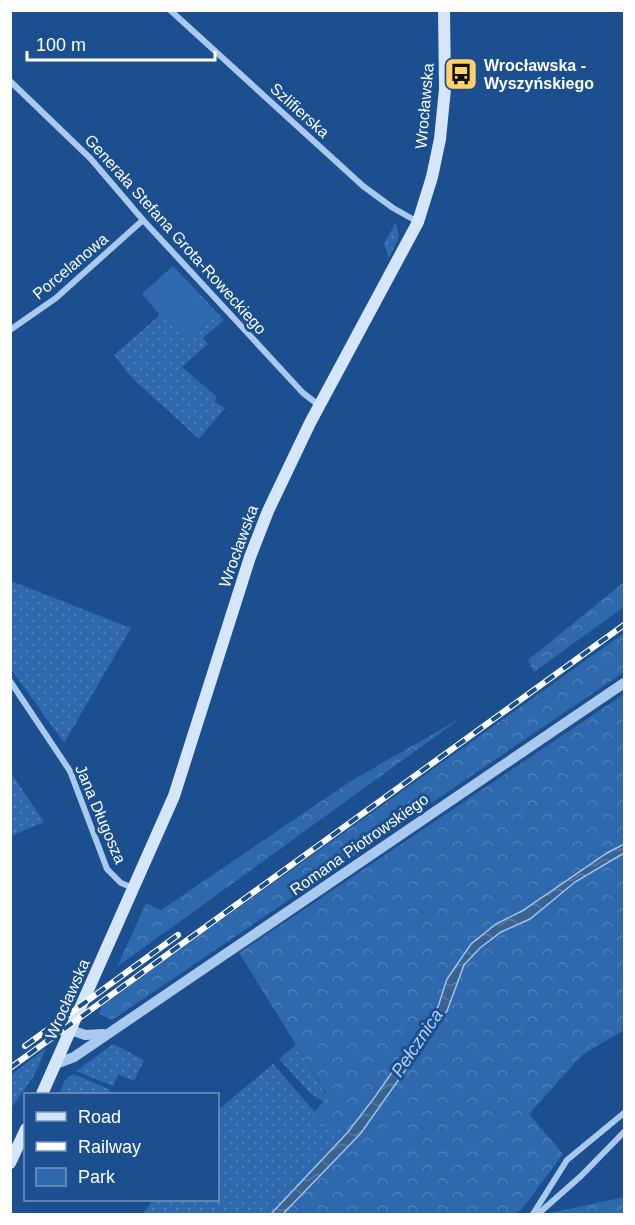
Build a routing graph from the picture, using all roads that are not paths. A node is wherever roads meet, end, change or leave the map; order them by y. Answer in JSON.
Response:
{"nodes":[{"id":1,"x":170,"y":10,"type":"edge"},
{"id":2,"x":444,"y":10,"type":"edge"},
{"id":3,"x":10,"y":81,"type":"edge"},
{"id":4,"x":143,"y":220,"type":"junction"},
{"id":5,"x":418,"y":222,"type":"junction"},
{"id":6,"x":10,"y":330,"type":"edge"},
{"id":7,"x":320,"y":406,"type":"junction"},
{"id":8,"x":10,"y":681,"type":"edge"},
{"id":9,"x":624,"y":683,"type":"edge"},
{"id":10,"x":134,"y":888,"type":"junction"},
{"id":11,"x":71,"y":1030,"type":"junction"},
{"id":12,"x":112,"y":1031,"type":"junction"},
{"id":13,"x":56,"y":1064,"type":"junction"},
{"id":14,"x":43,"y":1093,"type":"edge"},
{"id":15,"x":624,"y":1113,"type":"edge"},
{"id":16,"x":624,"y":1131,"type":"edge"},
{"id":17,"x":24,"y":1134,"type":"edge"},
{"id":18,"x":10,"y":1163,"type":"edge"},
{"id":19,"x":536,"y":1215,"type":"edge"}],
"edges":[{"from":1,"to":5,"type":"street","name":"Szlifierska"},
{"from":2,"to":5,"type":"main road","name":"Wrocławska"},
{"from":3,"to":4,"type":"street","name":"Generała Stefana Grota-Roweckiego"},
{"from":4,"to":6,"type":"street","name":"Porcelanowa"},
{"from":4,"to":7,"type":"street","name":"Generała Stefana Grota-Roweckiego"},
{"from":5,"to":7,"type":"main road","name":"Wrocławska"},
{"from":7,"to":10,"type":"main road","name":"Wrocławska"},
{"from":8,"to":10,"type":"street","name":"Jana Długosza"},
{"from":9,"to":12,"type":"street","name":"Romana Piotrowskiego"},
{"from":10,"to":11,"type":"main road","name":"Wrocławska"},
{"from":11,"to":12,"type":"street"},
{"from":11,"to":13,"type":"main road","name":"Wrocławska"},
{"from":12,"to":13,"type":"street","name":"Romana Piotrowskiego"},
{"from":13,"to":14,"type":"main road","name":"Wrocławska"},
{"from":15,"to":19,"type":"street"},
{"from":16,"to":19,"type":"street"},
{"from":17,"to":18,"type":"main road"}]}
